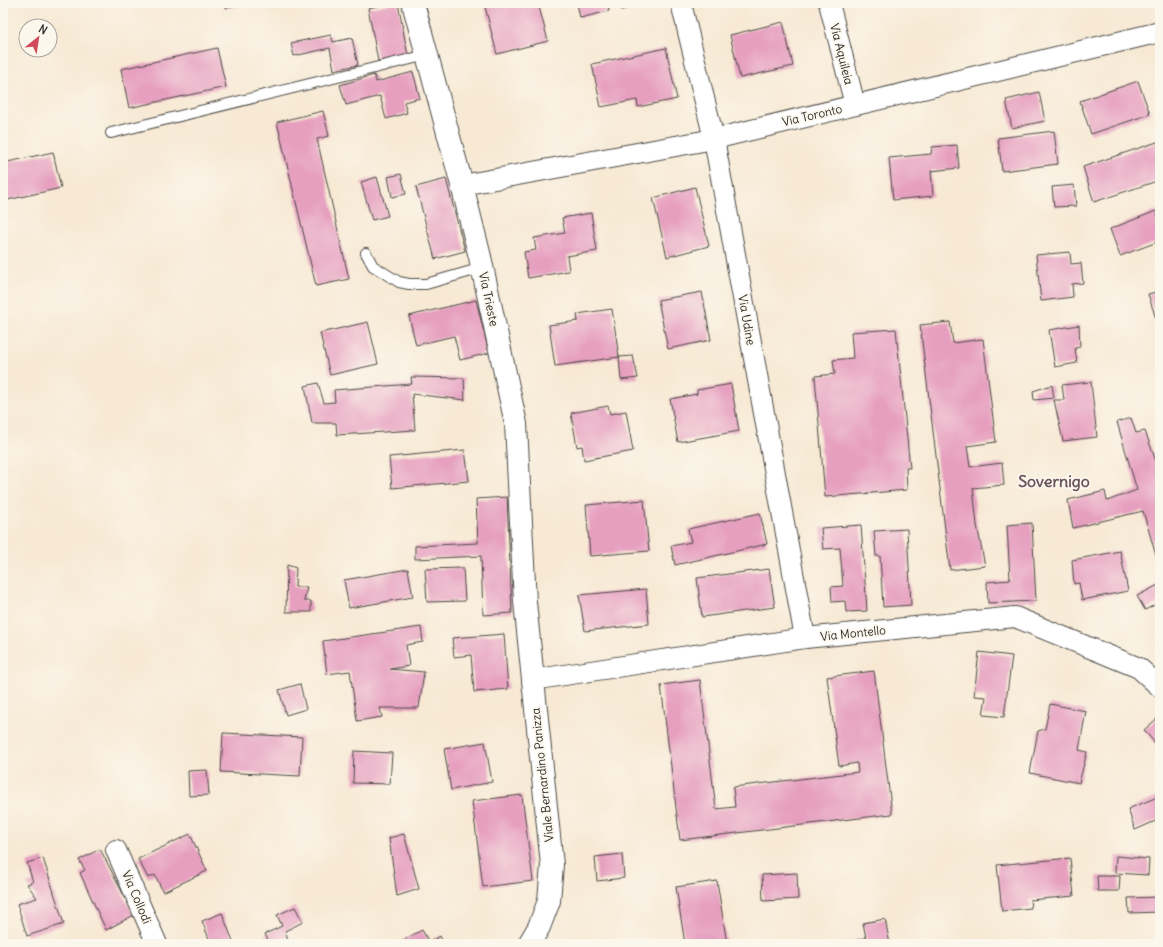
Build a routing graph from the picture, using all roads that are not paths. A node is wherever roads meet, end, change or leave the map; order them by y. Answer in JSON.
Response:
{"nodes":[{"id":1,"x":413,"y":3,"type":"edge"},
{"id":2,"x":681,"y":3,"type":"edge"},
{"id":3,"x":829,"y":3,"type":"edge"},
{"id":4,"x":1160,"y":32,"type":"edge"},
{"id":5,"x":427,"y":55,"type":"junction"},
{"id":6,"x":855,"y":105,"type":"junction"},
{"id":7,"x":111,"y":133,"type":"dead end"},
{"id":8,"x":714,"y":139,"type":"junction"},
{"id":9,"x":462,"y":185,"type":"junction"},
{"id":10,"x":366,"y":253,"type":"dead end"},
{"id":11,"x":482,"y":268,"type":"junction"},
{"id":12,"x":525,"y":602,"type":"joint"},
{"id":13,"x":805,"y":638,"type":"junction"},
{"id":14,"x":532,"y":680,"type":"junction"},
{"id":15,"x":1160,"y":687,"type":"edge"},
{"id":16,"x":116,"y":850,"type":"dead end"},
{"id":17,"x":157,"y":944,"type":"edge"},
{"id":18,"x":529,"y":944,"type":"edge"}],
"edges":[{"from":1,"to":5,"type":"street","name":"Via Trieste"},
{"from":2,"to":8,"type":"street","name":"Via Udine"},
{"from":3,"to":6,"type":"street","name":"Via Aquileia"},
{"from":4,"to":6,"type":"street","name":"Via Toronto"},
{"from":5,"to":7,"type":"lane"},
{"from":5,"to":9,"type":"street","name":"Via Trieste"},
{"from":6,"to":8,"type":"street","name":"Via Toronto"},
{"from":8,"to":9,"type":"street","name":"Via Toronto"},
{"from":8,"to":13,"type":"street","name":"Via Udine"},
{"from":9,"to":11,"type":"street","name":"Via Trieste"},
{"from":10,"to":11,"type":"lane"},
{"from":11,"to":12,"type":"street","name":"Via Trieste"},
{"from":12,"to":14,"type":"street","name":"Viale Bernardino Panizza"},
{"from":13,"to":14,"type":"street","name":"Via Montello"},
{"from":13,"to":15,"type":"street","name":"Via Montello"},
{"from":14,"to":18,"type":"street","name":"Viale Bernardino Panizza"},
{"from":16,"to":17,"type":"street","name":"Via Collodi"}]}
